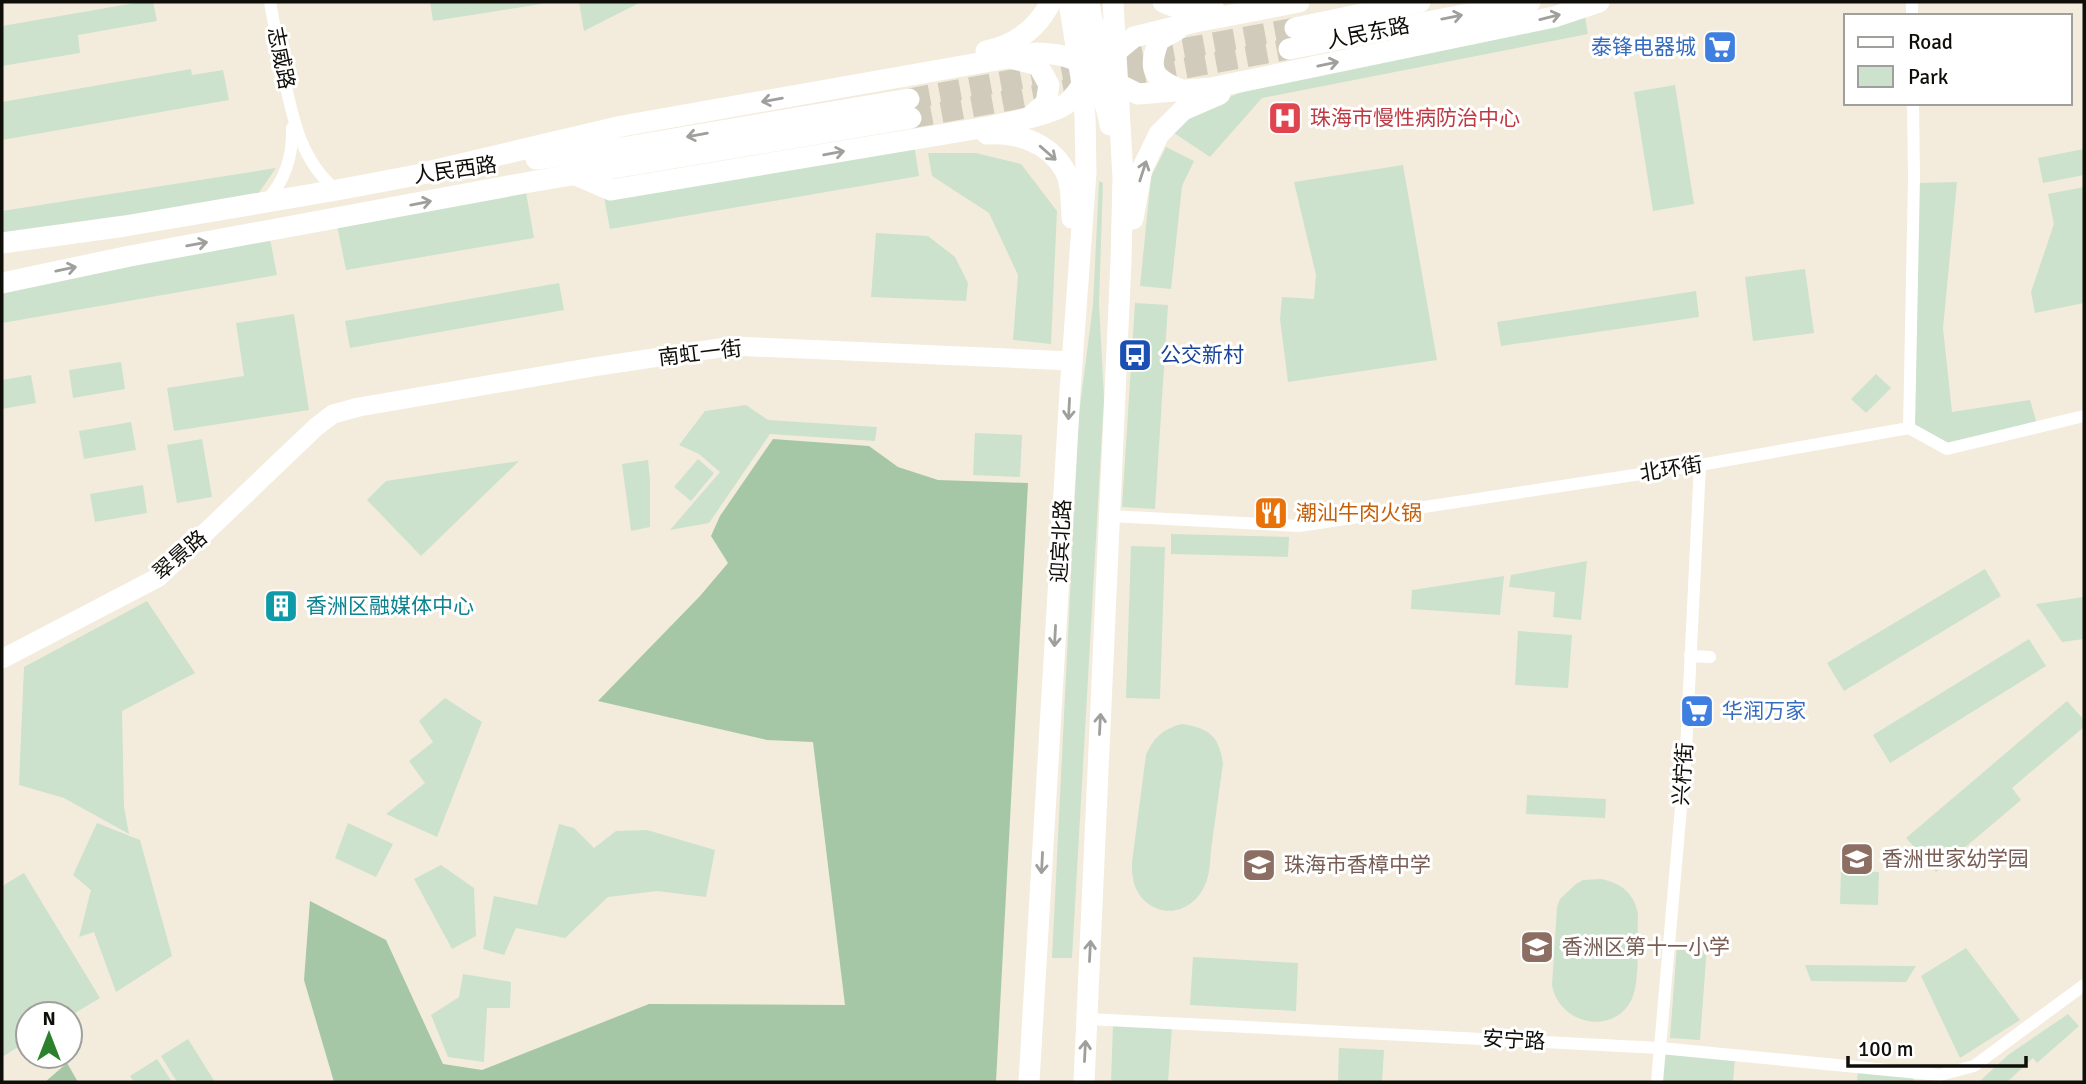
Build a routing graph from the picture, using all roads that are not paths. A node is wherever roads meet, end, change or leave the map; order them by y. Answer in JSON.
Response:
{"nodes":[{"id":1,"x":270,"y":2,"type":"edge"},
{"id":2,"x":1051,"y":2,"type":"edge"},
{"id":3,"x":1069,"y":2,"type":"edge"},
{"id":4,"x":1088,"y":2,"type":"edge"},
{"id":5,"x":1163,"y":2,"type":"edge"},
{"id":6,"x":1236,"y":2,"type":"edge"},
{"id":7,"x":1299,"y":2,"type":"edge"},
{"id":8,"x":1420,"y":2,"type":"edge"},
{"id":9,"x":1531,"y":2,"type":"edge"},
{"id":10,"x":1599,"y":2,"type":"edge"},
{"id":11,"x":1113,"y":9,"type":"edge"},
{"id":12,"x":1195,"y":22,"type":"junction"},
{"id":13,"x":1010,"y":58,"type":"junction"},
{"id":14,"x":1098,"y":71,"type":"junction"},
{"id":15,"x":1283,"y":73,"type":"junction"},
{"id":16,"x":1184,"y":91,"type":"junction"},
{"id":17,"x":817,"y":92,"type":"junction"},
{"id":18,"x":1913,"y":105,"type":"edge"},
{"id":19,"x":292,"y":114,"type":"junction"},
{"id":20,"x":1029,"y":118,"type":"junction"},
{"id":21,"x":912,"y":140,"type":"junction"},
{"id":22,"x":427,"y":172,"type":"junction"},
{"id":23,"x":576,"y":175,"type":"junction"},
{"id":24,"x":337,"y":190,"type":"junction"},
{"id":25,"x":266,"y":202,"type":"junction"},
{"id":26,"x":2,"y":243,"type":"edge"},
{"id":27,"x":1121,"y":261,"type":"junction"},
{"id":28,"x":2,"y":282,"type":"edge"},
{"id":29,"x":1077,"y":292,"type":"junction"},
{"id":30,"x":1072,"y":361,"type":"junction"},
{"id":31,"x":1116,"y":367,"type":"junction"},
{"id":32,"x":333,"y":414,"type":"joint"},
{"id":33,"x":2084,"y":416,"type":"edge"},
{"id":34,"x":1909,"y":428,"type":"junction"},
{"id":35,"x":1700,"y":466,"type":"junction"},
{"id":36,"x":1110,"y":516,"type":"junction"},
{"id":37,"x":1690,"y":656,"type":"junction"},
{"id":38,"x":1710,"y":657,"type":"dead end"},
{"id":39,"x":2,"y":659,"type":"edge"},
{"id":40,"x":2084,"y":985,"type":"edge"},
{"id":41,"x":1087,"y":1019,"type":"junction"},
{"id":42,"x":1660,"y":1048,"type":"junction"},
{"id":43,"x":1029,"y":1082,"type":"edge"},
{"id":44,"x":1084,"y":1082,"type":"edge"},
{"id":45,"x":1657,"y":1082,"type":"edge"}],
"edges":[{"from":1,"to":19,"type":"street","name":"志威路"},
{"from":2,"to":17,"type":"main road"},
{"from":3,"to":14,"type":"main road"},
{"from":4,"to":14,"type":"main road"},
{"from":5,"to":6,"type":"main road"},
{"from":7,"to":12,"type":"main road"},
{"from":8,"to":9,"type":"main road","name":"人民东路","one_way":true},
{"from":15,"to":10,"type":"main road","one_way":true},
{"from":11,"to":14,"type":"main road"},
{"from":12,"to":14,"type":"main road"},
{"from":12,"to":16,"type":"main road"},
{"from":13,"to":14,"type":"main road"},
{"from":13,"to":17,"type":"main road"},
{"from":13,"to":20,"type":"main road"},
{"from":14,"to":16,"type":"main road"},
{"from":14,"to":20,"type":"main road"},
{"from":14,"to":27,"type":"main road"},
{"from":14,"to":29,"type":"main road","name":"迎宾北路"},
{"from":14,"to":31,"type":"main road"},
{"from":15,"to":16,"type":"main road"},
{"from":27,"to":15,"type":"main road","one_way":true},
{"from":17,"to":22,"type":"main road","one_way":true},
{"from":18,"to":34,"type":"street"},
{"from":19,"to":24,"type":"street","name":"志威路"},
{"from":19,"to":25,"type":"street","name":"志威路"},
{"from":20,"to":21,"type":"main road"},
{"from":23,"to":21,"type":"main road","one_way":true},
{"from":21,"to":29,"type":"main road","one_way":true},
{"from":23,"to":22,"type":"main road","name":"人民西路","one_way":true},
{"from":22,"to":24,"type":"main road","name":"人民西路"},
{"from":28,"to":23,"type":"main road","name":"人民西路","one_way":true},
{"from":24,"to":25,"type":"main road","name":"人民西路"},
{"from":25,"to":26,"type":"main road","name":"人民西路"},
{"from":27,"to":31,"type":"main road"},
{"from":29,"to":30,"type":"main road","name":"迎宾北路"},
{"from":30,"to":32,"type":"main road","name":"南虹一街"},
{"from":30,"to":43,"type":"main road","name":"迎宾北路","one_way":true},
{"from":31,"to":36,"type":"main road"},
{"from":32,"to":39,"type":"main road","name":"翠景路"},
{"from":33,"to":34,"type":"street"},
{"from":34,"to":35,"type":"street","name":"北环街"},
{"from":35,"to":36,"type":"street","name":"北环街"},
{"from":35,"to":37,"type":"street","name":"兴柠街"},
{"from":41,"to":36,"type":"main road","one_way":true},
{"from":37,"to":38,"type":"street"},
{"from":37,"to":42,"type":"street","name":"兴柠街"},
{"from":40,"to":42,"type":"street","name":"安宁路"},
{"from":41,"to":42,"type":"street","name":"安宁路"},
{"from":44,"to":41,"type":"main road","one_way":true},
{"from":42,"to":45,"type":"street","name":"兴柠街"}]}
